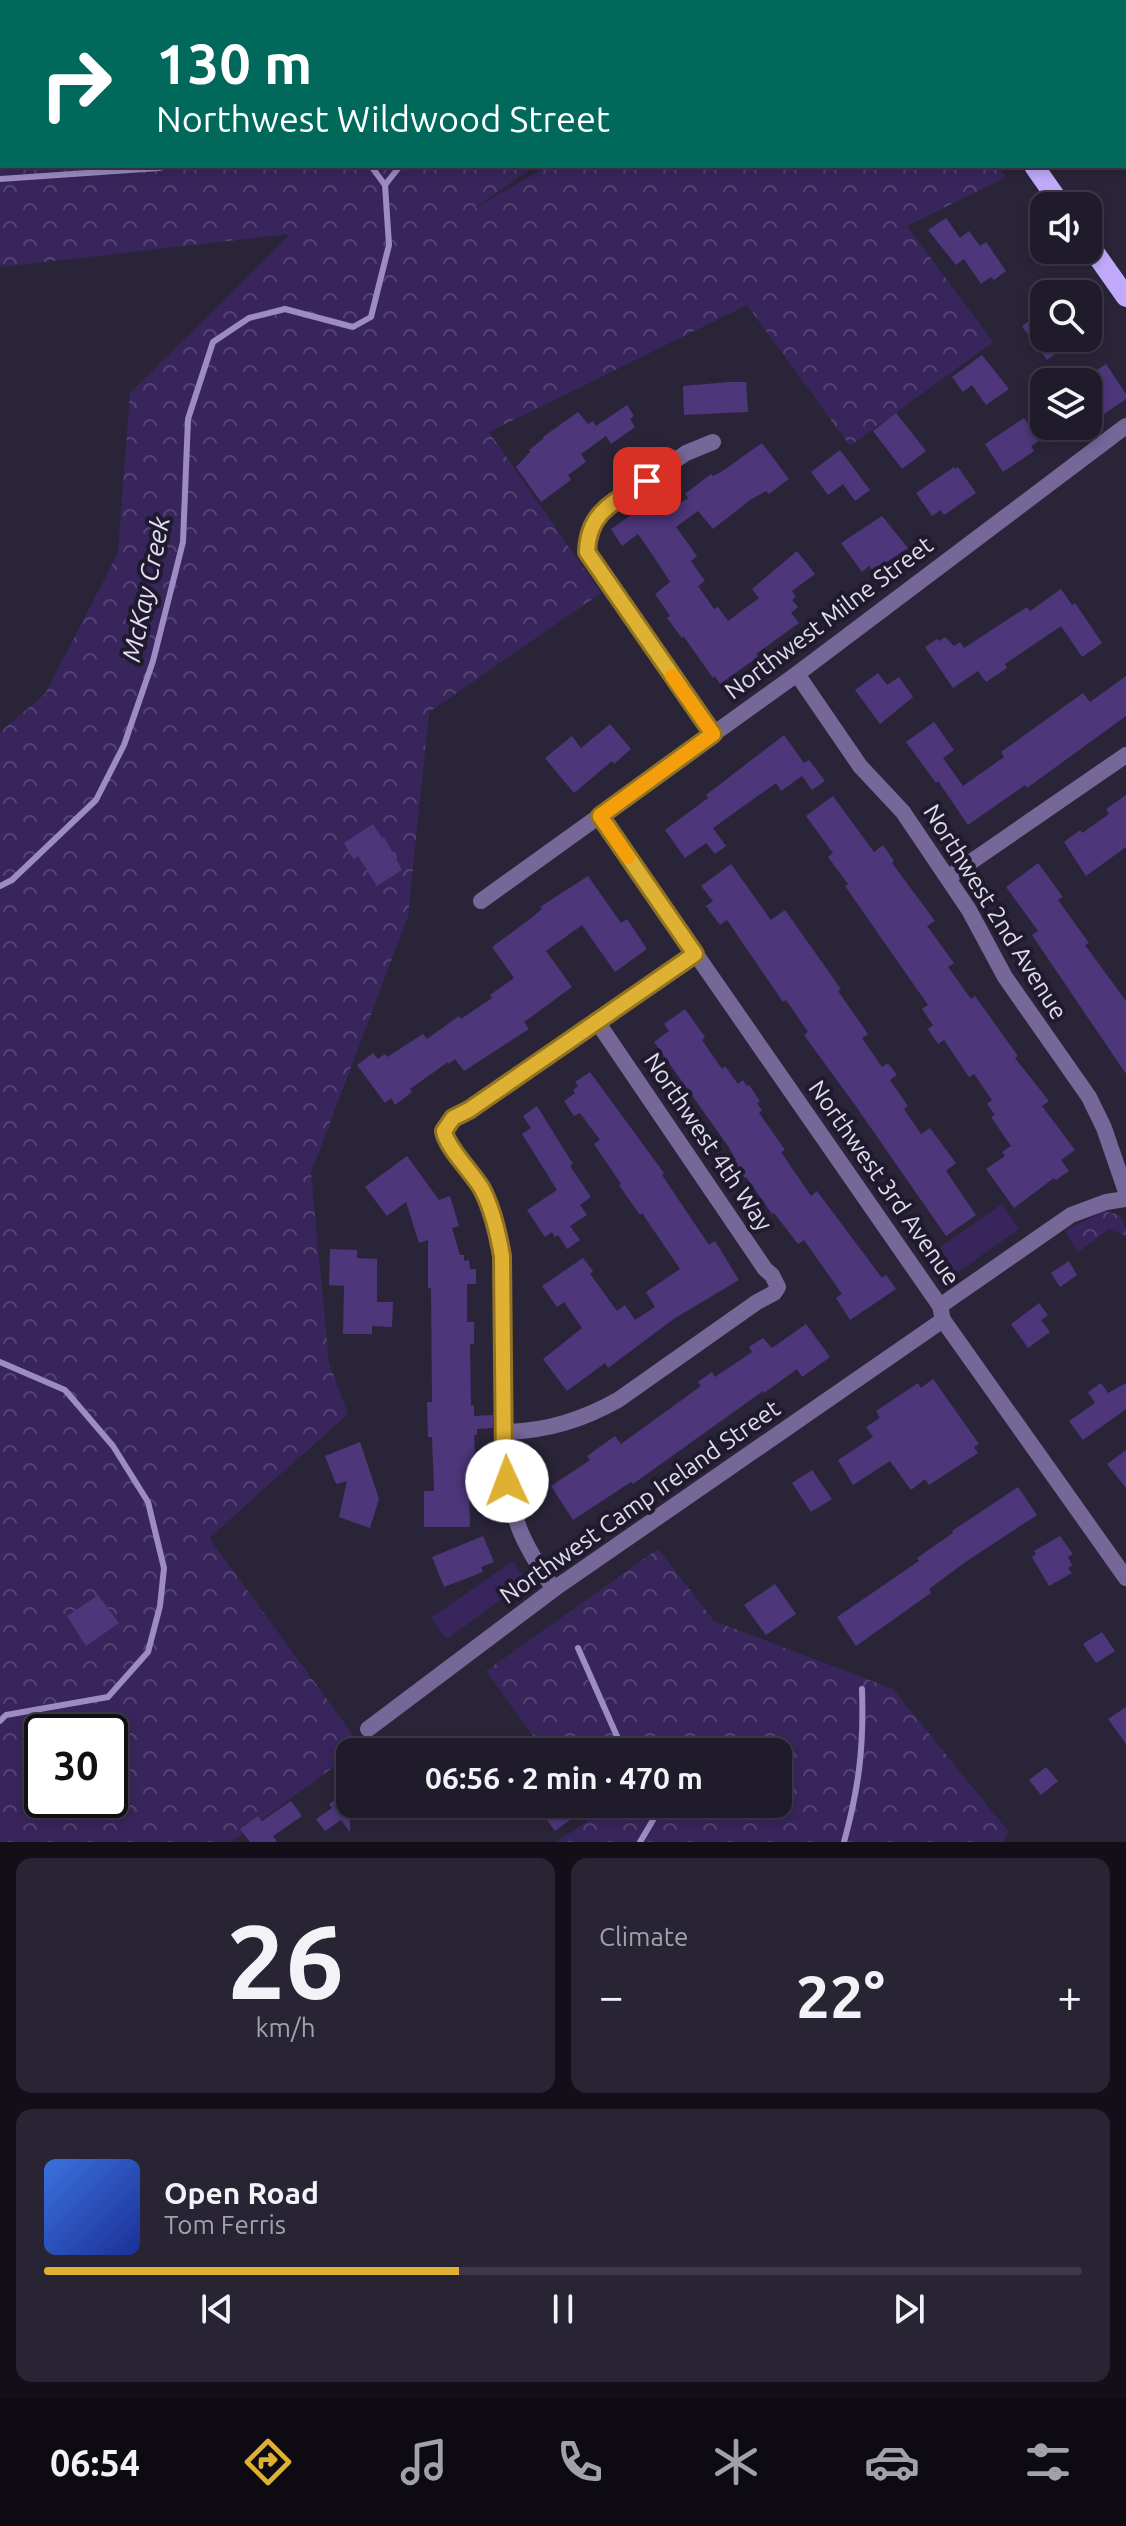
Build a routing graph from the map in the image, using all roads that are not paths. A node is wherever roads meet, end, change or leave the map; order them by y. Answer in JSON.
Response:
{"nodes":[{"id":1,"x":1035,"y":168,"type":"edge"},
{"id":2,"x":1052,"y":192,"type":"edge"},
{"id":3,"x":1102,"y":263,"type":"edge"},
{"id":4,"x":1126,"y":297,"type":"edge"},
{"id":5,"x":1126,"y":426,"type":"edge"},
{"id":6,"x":713,"y":442,"type":"dead end"},
{"id":7,"x":797,"y":674,"type":"junction"},
{"id":8,"x":713,"y":734,"type":"junction"},
{"id":9,"x":1126,"y":755,"type":"edge"},
{"id":10,"x":600,"y":816,"type":"junction"},
{"id":11,"x":949,"y":877,"type":"junction"},
{"id":12,"x":481,"y":901,"type":"dead end"},
{"id":13,"x":695,"y":954,"type":"junction"},
{"id":14,"x":598,"y":1023,"type":"junction"},
{"id":15,"x":1126,"y":1192,"type":"edge"},
{"id":16,"x":1126,"y":1199,"type":"edge"},
{"id":17,"x":941,"y":1313,"type":"junction"},
{"id":18,"x":505,"y":1432,"type":"junction"},
{"id":19,"x":1126,"y":1578,"type":"edge"},
{"id":20,"x":554,"y":1589,"type":"junction"},
{"id":21,"x":368,"y":1729,"type":"dead end"}],
"edges":[{"from":1,"to":2,"type":"main road"},
{"from":3,"to":4,"type":"main road"},
{"from":5,"to":7,"type":"street","name":"Northwest Milne Street"},
{"from":6,"to":8,"type":"street"},
{"from":7,"to":8,"type":"street","name":"Northwest Milne Street"},
{"from":7,"to":11,"type":"street","name":"Northwest 2nd Avenue"},
{"from":8,"to":10,"type":"street","name":"Northwest Milne Street"},
{"from":9,"to":11,"type":"street"},
{"from":10,"to":12,"type":"street","name":"Northwest Milne Street"},
{"from":10,"to":13,"type":"street","name":"Northwest 3rd Avenue"},
{"from":11,"to":15,"type":"street","name":"Northwest 2nd Avenue"},
{"from":13,"to":14,"type":"street"},
{"from":13,"to":17,"type":"street","name":"Northwest 3rd Avenue"},
{"from":14,"to":18,"type":"street"},
{"from":14,"to":18,"type":"street","name":"Northwest 4th Way"},
{"from":16,"to":17,"type":"street","name":"Northwest Camp Ireland Street"},
{"from":17,"to":19,"type":"street","name":"Northwest 3rd Avenue"},
{"from":17,"to":20,"type":"street","name":"Northwest Camp Ireland Street"},
{"from":18,"to":20,"type":"street"},
{"from":20,"to":21,"type":"street","name":"Northwest Camp Ireland Street"}]}
